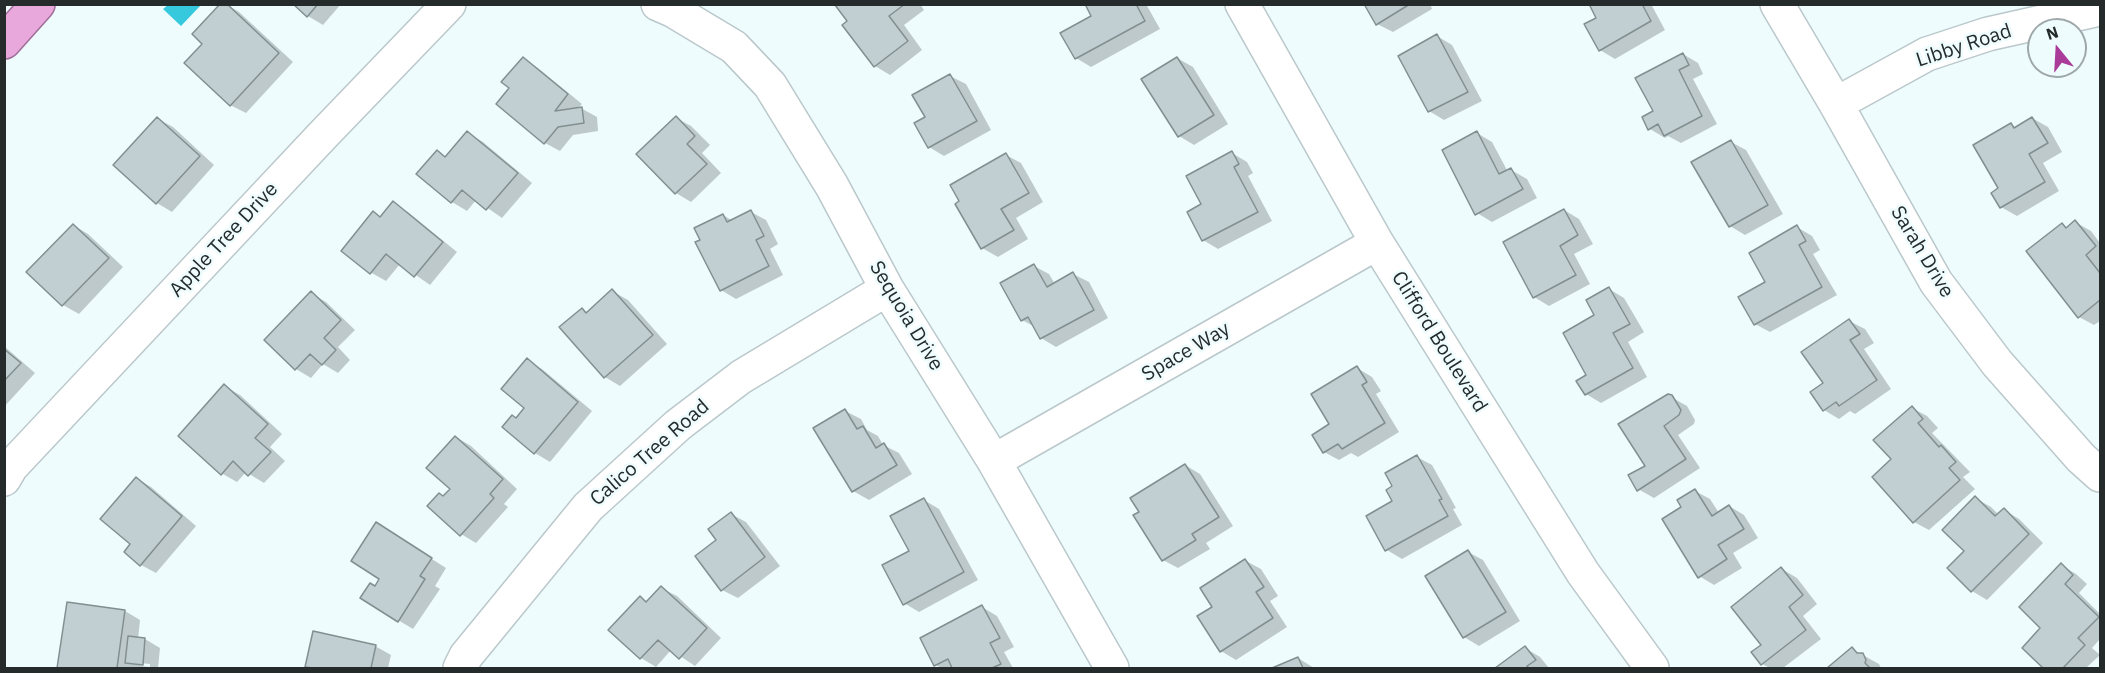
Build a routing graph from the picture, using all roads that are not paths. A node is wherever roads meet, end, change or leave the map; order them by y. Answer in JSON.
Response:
{"nodes":[{"id":1,"x":38,"y":4,"type":"edge"},
{"id":2,"x":449,"y":4,"type":"edge"},
{"id":3,"x":658,"y":4,"type":"edge"},
{"id":4,"x":1242,"y":4,"type":"edge"},
{"id":5,"x":1777,"y":4,"type":"edge"},
{"id":6,"x":2100,"y":9,"type":"edge"},
{"id":7,"x":4,"y":42,"type":"edge"},
{"id":8,"x":1836,"y":104,"type":"junction"},
{"id":9,"x":1377,"y":243,"type":"junction"},
{"id":10,"x":887,"y":289,"type":"junction"},
{"id":11,"x":994,"y":461,"type":"junction"},
{"id":12,"x":2100,"y":475,"type":"edge"},
{"id":13,"x":4,"y":479,"type":"edge"},
{"id":14,"x":460,"y":669,"type":"edge"},
{"id":15,"x":1112,"y":669,"type":"edge"},
{"id":16,"x":1652,"y":669,"type":"edge"}],
"edges":[{"from":1,"to":7,"type":"highway"},
{"from":2,"to":13,"type":"street","name":"Apple Tree Drive"},
{"from":3,"to":10,"type":"street","name":"Sequoia Drive"},
{"from":4,"to":9,"type":"street","name":"Clifford Boulevard"},
{"from":5,"to":8,"type":"street","name":"Sarah Drive"},
{"from":6,"to":8,"type":"street","name":"Libby Road"},
{"from":8,"to":12,"type":"street","name":"Sarah Drive"},
{"from":9,"to":11,"type":"street","name":"Space Way"},
{"from":9,"to":16,"type":"street","name":"Clifford Boulevard"},
{"from":10,"to":11,"type":"street","name":"Sequoia Drive"},
{"from":10,"to":14,"type":"street","name":"Calico Tree Road"},
{"from":11,"to":15,"type":"street","name":"Sequoia Drive"}]}
